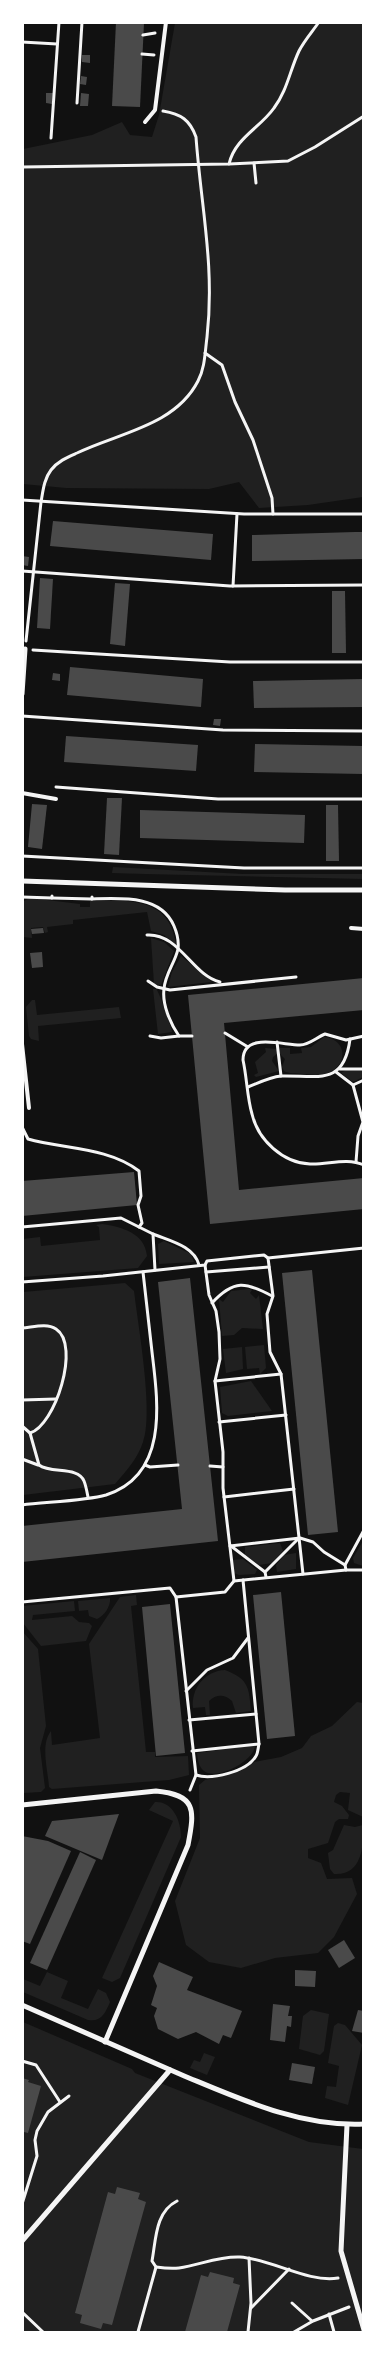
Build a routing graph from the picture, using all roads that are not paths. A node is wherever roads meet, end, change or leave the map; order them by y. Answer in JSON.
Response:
{"nodes":[{"id":1,"x":166,"y":22,"type":"edge"},
{"id":2,"x":145,"y":122,"type":"dead end"},
{"id":3,"x":25,"y":649,"type":"road end"},
{"id":4,"x":22,"y":694,"type":"edge"},
{"id":5,"x":22,"y":793,"type":"edge"},
{"id":6,"x":56,"y":799,"type":"dead end"},
{"id":7,"x":22,"y":880,"type":"edge"},
{"id":8,"x":364,"y":890,"type":"edge"},
{"id":9,"x":351,"y":928,"type":"dead end"},
{"id":10,"x":364,"y":929,"type":"edge"},
{"id":11,"x":22,"y":1044,"type":"edge"},
{"id":12,"x":25,"y":1093,"type":"edge"},
{"id":13,"x":29,"y":1108,"type":"dead end"},
{"id":14,"x":22,"y":1805,"type":"edge"},
{"id":15,"x":22,"y":2005,"type":"edge"},
{"id":16,"x":105,"y":2042,"type":"junction"},
{"id":17,"x":170,"y":2070,"type":"junction"},
{"id":18,"x":364,"y":2124,"type":"edge"},
{"id":19,"x":347,"y":2125,"type":"junction"},
{"id":20,"x":22,"y":2241,"type":"edge"},
{"id":21,"x":364,"y":2330,"type":"edge"}],
"edges":[{"from":1,"to":2,"type":"lane"},
{"from":3,"to":4,"type":"street"},
{"from":5,"to":6,"type":"lane"},
{"from":7,"to":8,"type":"street"},
{"from":9,"to":10,"type":"lane"},
{"from":11,"to":12,"type":"lane"},
{"from":12,"to":13,"type":"lane"},
{"from":14,"to":16,"type":"street"},
{"from":15,"to":16,"type":"street"},
{"from":16,"to":17,"type":"street"},
{"from":17,"to":19,"type":"street"},
{"from":17,"to":20,"type":"street"},
{"from":18,"to":19,"type":"street"},
{"from":19,"to":21,"type":"street"}]}
